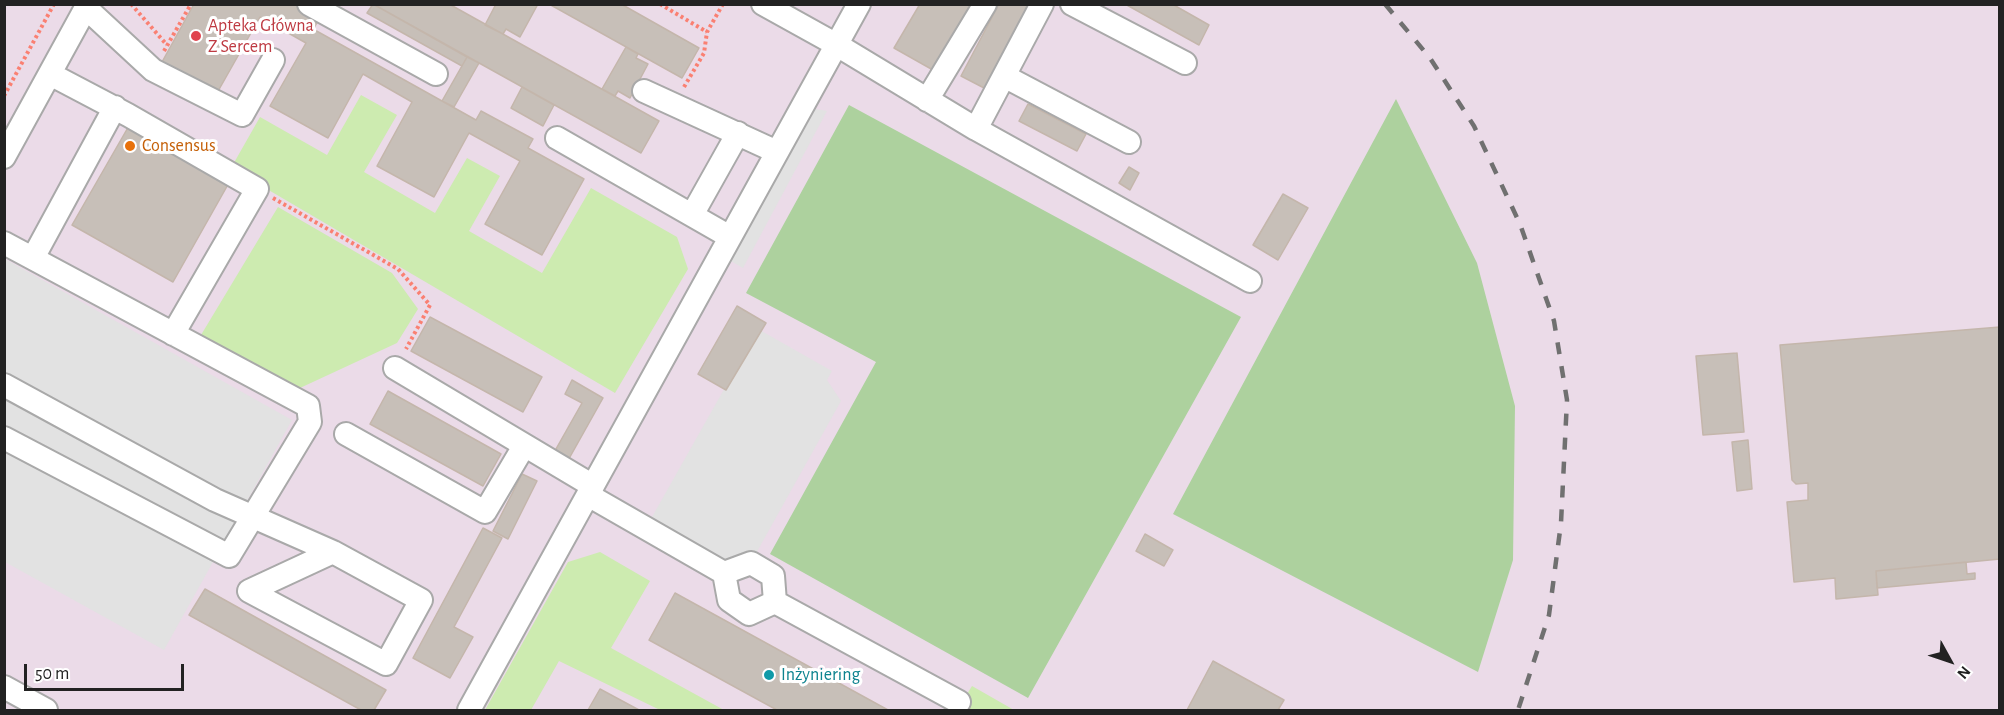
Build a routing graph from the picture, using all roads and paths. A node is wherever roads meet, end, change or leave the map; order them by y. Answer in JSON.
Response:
{"nodes":[{"id":1,"x":54,"y":4,"type":"edge"},
{"id":2,"x":131,"y":4,"type":"edge"},
{"id":3,"x":309,"y":4,"type":"edge"},
{"id":4,"x":660,"y":4,"type":"edge"},
{"id":5,"x":723,"y":4,"type":"edge"},
{"id":6,"x":763,"y":4,"type":"edge"},
{"id":7,"x":859,"y":4,"type":"edge"},
{"id":8,"x":984,"y":4,"type":"edge"},
{"id":9,"x":1042,"y":4,"type":"edge"},
{"id":10,"x":1072,"y":4,"type":"edge"},
{"id":11,"x":87,"y":6,"type":"edge"},
{"id":12,"x":707,"y":32,"type":"junction"},
{"id":13,"x":167,"y":45,"type":"dead end"},
{"id":14,"x":837,"y":45,"type":"junction"},
{"id":15,"x":273,"y":60,"type":"dead end"},
{"id":16,"x":1185,"y":63,"type":"dead end"},
{"id":17,"x":50,"y":74,"type":"junction"},
{"id":18,"x":436,"y":74,"type":"dead end"},
{"id":19,"x":1004,"y":76,"type":"junction"},
{"id":20,"x":644,"y":92,"type":"dead end"},
{"id":21,"x":4,"y":96,"type":"edge"},
{"id":22,"x":927,"y":100,"type":"junction"},
{"id":23,"x":674,"y":104,"type":"junction"},
{"id":24,"x":115,"y":107,"type":"junction"},
{"id":25,"x":976,"y":129,"type":"junction"},
{"id":26,"x":738,"y":133,"type":"junction"},
{"id":27,"x":557,"y":138,"type":"dead end"},
{"id":28,"x":1128,"y":142,"type":"dead end"},
{"id":29,"x":777,"y":152,"type":"junction"},
{"id":30,"x":4,"y":157,"type":"edge"},
{"id":31,"x":257,"y":189,"type":"junction"},
{"id":32,"x":693,"y":215,"type":"junction"},
{"id":33,"x":730,"y":237,"type":"junction"},
{"id":34,"x":4,"y":243,"type":"edge"},
{"id":35,"x":33,"y":258,"type":"junction"},
{"id":36,"x":1250,"y":281,"type":"dead end"},
{"id":37,"x":173,"y":334,"type":"junction"},
{"id":38,"x":395,"y":368,"type":"joint"},
{"id":39,"x":4,"y":386,"type":"edge"},
{"id":40,"x":346,"y":434,"type":"dead end"},
{"id":41,"x":4,"y":438,"type":"edge"},
{"id":42,"x":524,"y":446,"type":"junction"},
{"id":43,"x":591,"y":491,"type":"junction"},
{"id":44,"x":255,"y":517,"type":"junction"},
{"id":45,"x":333,"y":552,"type":"junction"},
{"id":46,"x":724,"y":573,"type":"junction"},
{"id":47,"x":775,"y":602,"type":"junction"},
{"id":48,"x":4,"y":687,"type":"edge"},
{"id":49,"x":959,"y":702,"type":"dead end"},
{"id":50,"x":46,"y":711,"type":"edge"},
{"id":51,"x":469,"y":711,"type":"edge"}],
"edges":[{"from":1,"to":21,"type":"path"},
{"from":2,"to":13,"type":"path"},
{"from":3,"to":18,"type":"lane"},
{"from":4,"to":12,"type":"path"},
{"from":5,"to":12,"type":"path"},
{"from":6,"to":14,"type":"lane"},
{"from":7,"to":14,"type":"lane"},
{"from":8,"to":22,"type":"lane"},
{"from":9,"to":19,"type":"lane"},
{"from":10,"to":16,"type":"lane"},
{"from":11,"to":15,"type":"lane"},
{"from":11,"to":17,"type":"lane"},
{"from":12,"to":23,"type":"path"},
{"from":14,"to":22,"type":"lane"},
{"from":14,"to":29,"type":"lane"},
{"from":17,"to":24,"type":"lane"},
{"from":17,"to":30,"type":"lane"},
{"from":19,"to":25,"type":"lane"},
{"from":19,"to":28,"type":"lane"},
{"from":20,"to":23,"type":"lane"},
{"from":22,"to":25,"type":"lane"},
{"from":23,"to":26,"type":"lane"},
{"from":24,"to":31,"type":"lane"},
{"from":24,"to":35,"type":"lane"},
{"from":25,"to":36,"type":"lane"},
{"from":26,"to":29,"type":"lane"},
{"from":26,"to":32,"type":"lane"},
{"from":27,"to":32,"type":"lane"},
{"from":29,"to":33,"type":"lane"},
{"from":31,"to":37,"type":"lane"},
{"from":31,"to":38,"type":"path"},
{"from":32,"to":33,"type":"lane"},
{"from":33,"to":43,"type":"lane"},
{"from":34,"to":35,"type":"lane"},
{"from":35,"to":37,"type":"lane"},
{"from":37,"to":44,"type":"lane"},
{"from":38,"to":42,"type":"lane"},
{"from":39,"to":44,"type":"lane"},
{"from":40,"to":42,"type":"lane"},
{"from":41,"to":44,"type":"lane"},
{"from":42,"to":43,"type":"lane"},
{"from":43,"to":46,"type":"lane"},
{"from":43,"to":51,"type":"lane"},
{"from":44,"to":45,"type":"lane"},
{"from":45,"to":45,"type":"lane"},
{"from":46,"to":47,"type":"lane"},
{"from":46,"to":47,"type":"lane"},
{"from":47,"to":49,"type":"lane"},
{"from":48,"to":50,"type":"lane"}]}
